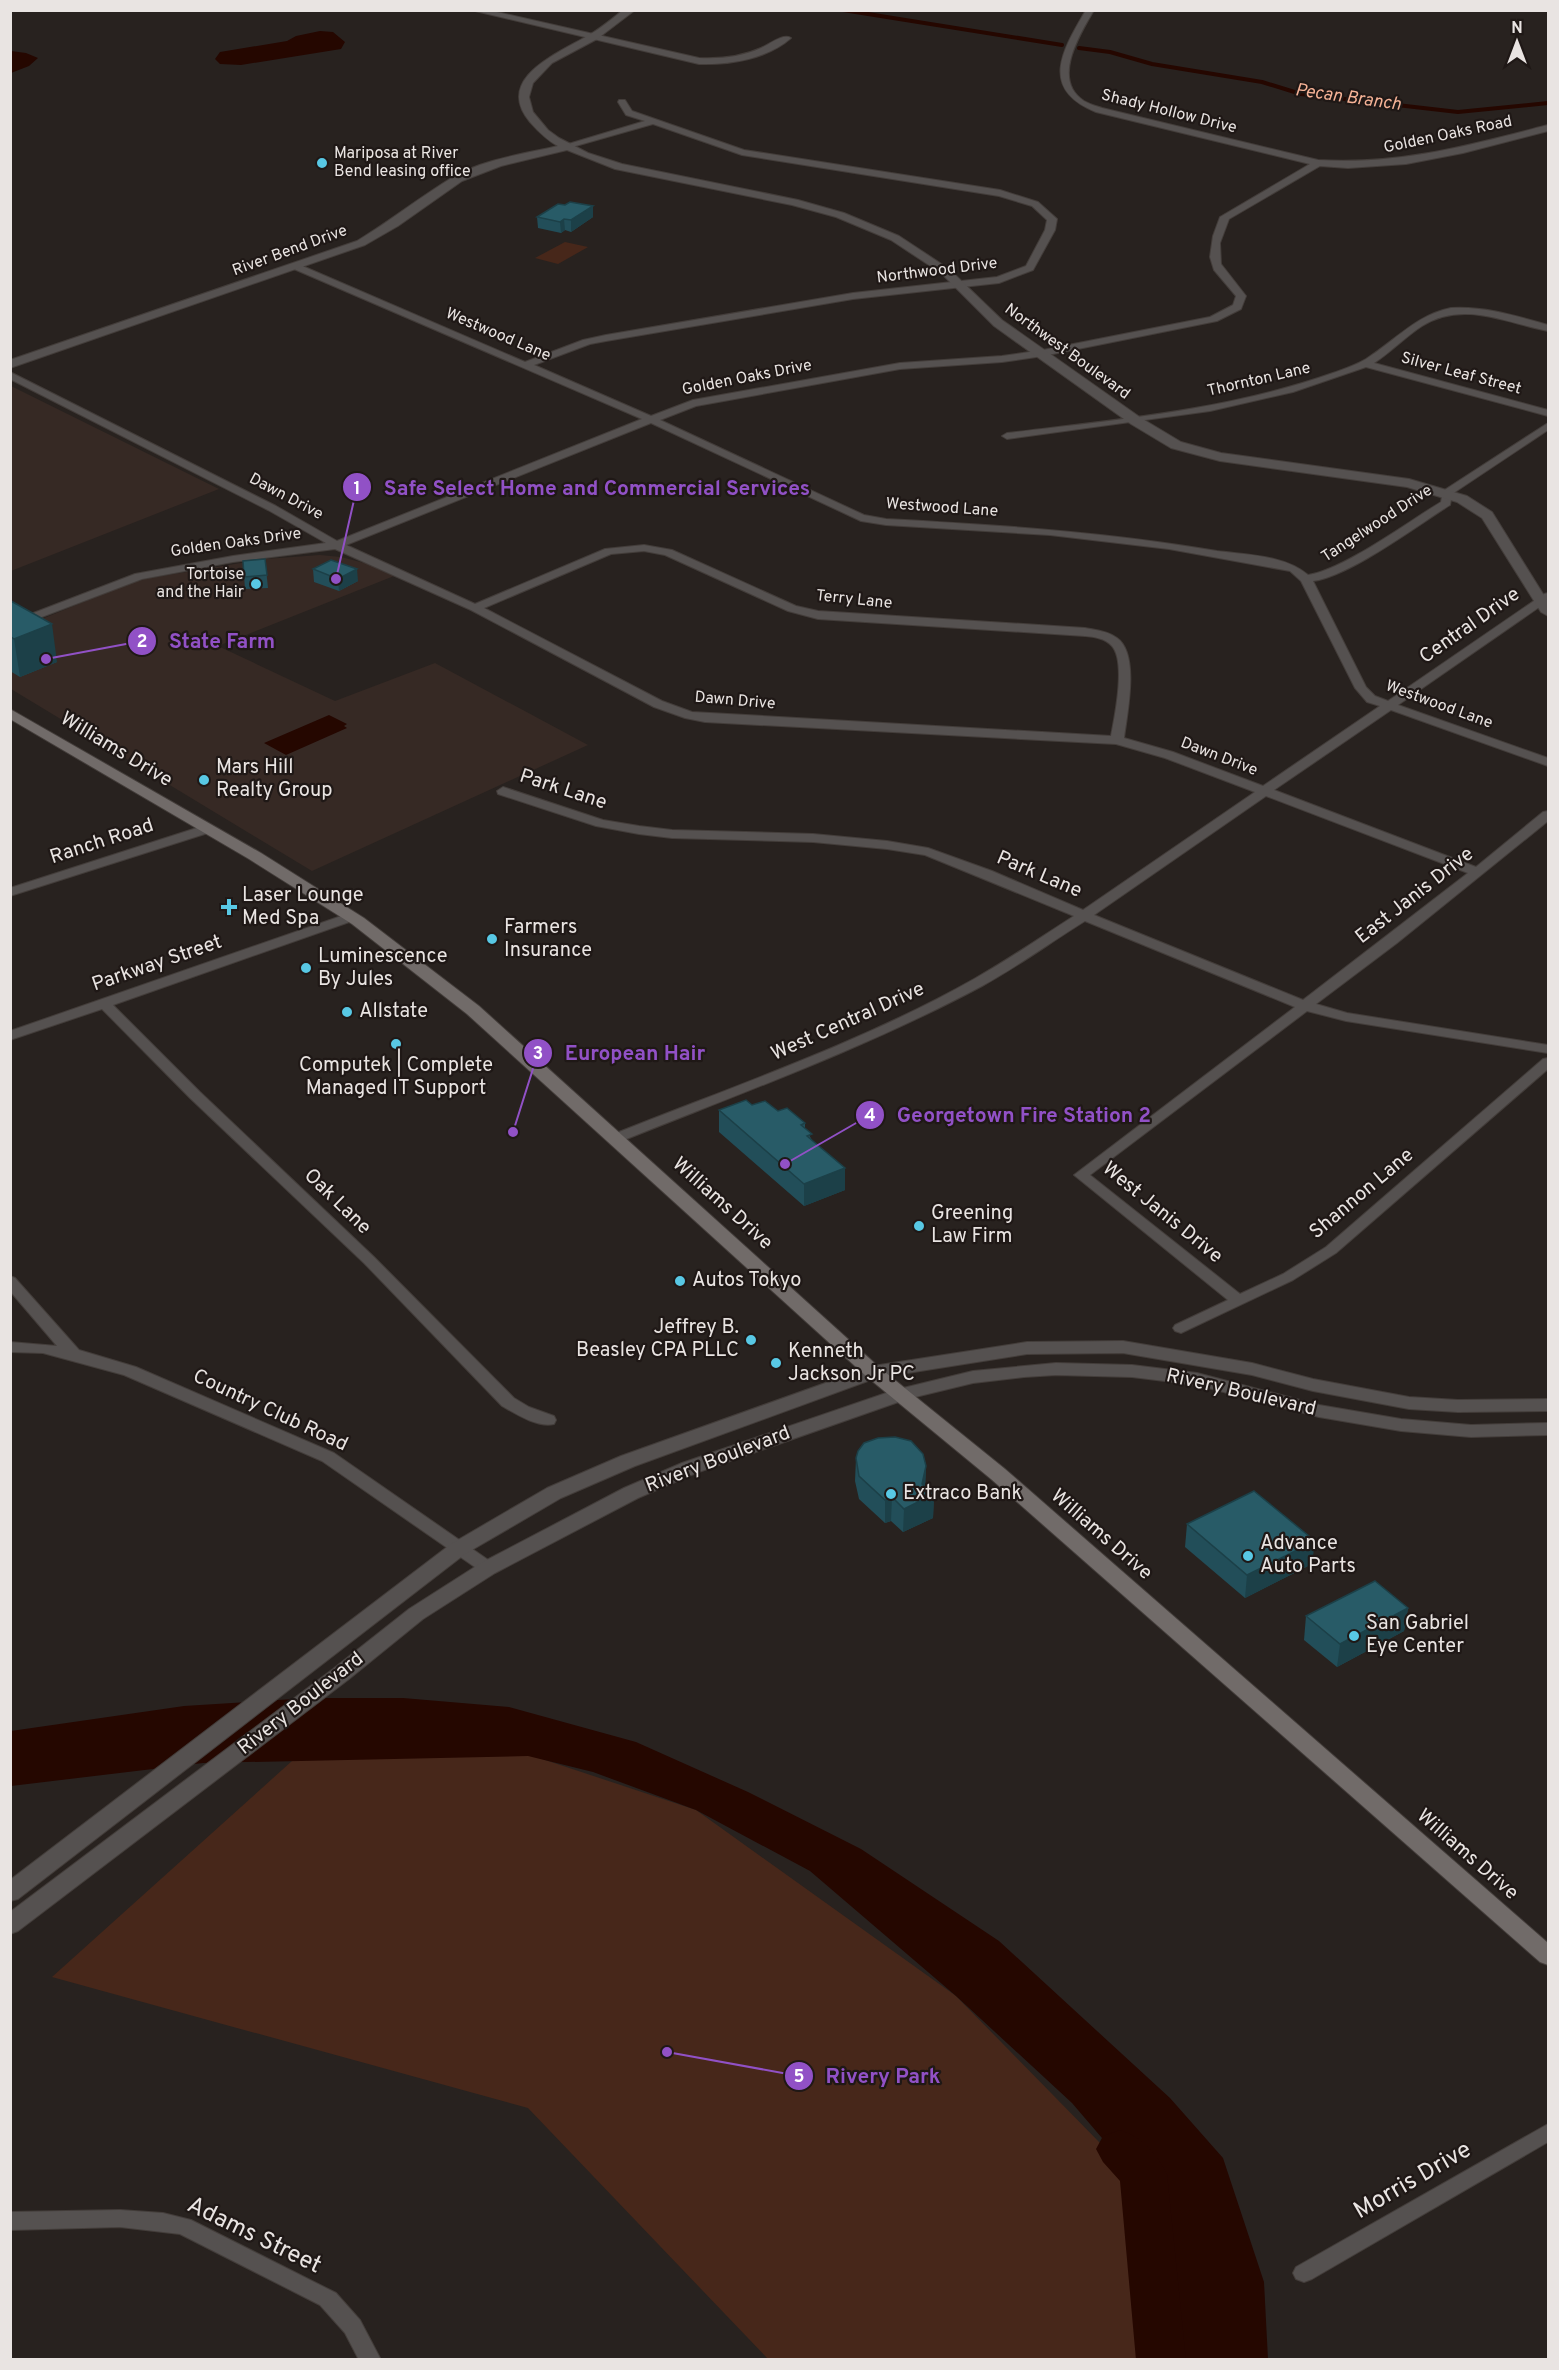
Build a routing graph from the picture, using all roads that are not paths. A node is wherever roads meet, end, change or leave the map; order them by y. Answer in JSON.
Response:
{"nodes":[{"id":1,"x":475,"y":10,"type":"edge"},
{"id":2,"x":630,"y":10,"type":"edge"},
{"id":3,"x":1090,"y":10,"type":"edge"},
{"id":4,"x":593,"y":37,"type":"junction"},
{"id":5,"x":787,"y":38,"type":"dead end"},
{"id":6,"x":622,"y":102,"type":"dead end"},
{"id":7,"x":652,"y":122,"type":"junction"},
{"id":8,"x":1548,"y":128,"type":"edge"},
{"id":9,"x":568,"y":147,"type":"junction"},
{"id":10,"x":1318,"y":163,"type":"junction"},
{"id":11,"x":297,"y":267,"type":"junction"},
{"id":12,"x":961,"y":284,"type":"junction"},
{"id":13,"x":1548,"y":328,"type":"edge"},
{"id":14,"x":1043,"y":353,"type":"junction"},
{"id":15,"x":10,"y":364,"type":"edge"},
{"id":16,"x":1365,"y":364,"type":"junction"},
{"id":17,"x":526,"y":365,"type":"junction"},
{"id":18,"x":10,"y":375,"type":"edge"},
{"id":19,"x":1548,"y":413,"type":"edge"},
{"id":20,"x":650,"y":419,"type":"junction"},
{"id":21,"x":1136,"y":421,"type":"junction"},
{"id":22,"x":1548,"y":426,"type":"edge"},
{"id":23,"x":1007,"y":435,"type":"dead end"},
{"id":24,"x":1447,"y":493,"type":"junction"},
{"id":25,"x":336,"y":545,"type":"junction"},
{"id":26,"x":1306,"y":579,"type":"junction"},
{"id":27,"x":1546,"y":603,"type":"edge"},
{"id":28,"x":475,"y":608,"type":"junction"},
{"id":29,"x":10,"y":626,"type":"edge"},
{"id":30,"x":1389,"y":705,"type":"junction"},
{"id":31,"x":10,"y":713,"type":"edge"},
{"id":32,"x":1117,"y":740,"type":"junction"},
{"id":33,"x":1548,"y":762,"type":"edge"},
{"id":34,"x":503,"y":791,"type":"dead end"},
{"id":35,"x":1265,"y":792,"type":"junction"},
{"id":36,"x":1548,"y":815,"type":"edge"},
{"id":37,"x":206,"y":829,"type":"junction"},
{"id":38,"x":1478,"y":872,"type":"junction"},
{"id":39,"x":10,"y":892,"type":"edge"},
{"id":40,"x":1085,"y":915,"type":"junction"},
{"id":41,"x":350,"y":917,"type":"junction"},
{"id":42,"x":104,"y":1004,"type":"junction"},
{"id":43,"x":1304,"y":1005,"type":"junction"},
{"id":44,"x":10,"y":1036,"type":"edge"},
{"id":45,"x":1548,"y":1049,"type":"edge"},
{"id":46,"x":1548,"y":1062,"type":"edge"},
{"id":47,"x":614,"y":1139,"type":"junction"},
{"id":48,"x":10,"y":1281,"type":"edge"},
{"id":49,"x":1239,"y":1301,"type":"junction"},
{"id":50,"x":1181,"y":1328,"type":"dead end"},
{"id":51,"x":10,"y":1347,"type":"edge"},
{"id":52,"x":73,"y":1354,"type":"junction"},
{"id":53,"x":873,"y":1372,"type":"junction"},
{"id":54,"x":902,"y":1394,"type":"junction"},
{"id":55,"x":1548,"y":1405,"type":"edge"},
{"id":56,"x":548,"y":1420,"type":"dead end"},
{"id":57,"x":1548,"y":1430,"type":"edge"},
{"id":58,"x":458,"y":1549,"type":"junction"},
{"id":59,"x":488,"y":1568,"type":"junction"},
{"id":60,"x":11,"y":1893,"type":"edge"},
{"id":61,"x":10,"y":1925,"type":"edge"},
{"id":62,"x":1548,"y":1956,"type":"edge"},
{"id":63,"x":1548,"y":2132,"type":"edge"},
{"id":64,"x":10,"y":2221,"type":"edge"},
{"id":65,"x":1304,"y":2273,"type":"dead end"},
{"id":66,"x":370,"y":2360,"type":"edge"}],
"edges":[{"from":1,"to":4,"type":"street"},
{"from":2,"to":4,"type":"street","name":"Northwest Boulevard"},
{"from":3,"to":10,"type":"street","name":"Shady Hollow Drive"},
{"from":4,"to":5,"type":"street"},
{"from":4,"to":9,"type":"street","name":"Northwest Boulevard"},
{"from":6,"to":7,"type":"street","name":"Northwood Drive"},
{"from":7,"to":9,"type":"street"},
{"from":7,"to":12,"type":"street","name":"Northwood Drive"},
{"from":8,"to":10,"type":"street","name":"Golden Oaks Road"},
{"from":9,"to":11,"type":"street","name":"River Bend Drive"},
{"from":9,"to":12,"type":"street","name":"Northwest Boulevard"},
{"from":10,"to":14,"type":"street","name":"Golden Oaks Drive"},
{"from":11,"to":15,"type":"street","name":"River Bend Drive"},
{"from":11,"to":17,"type":"street","name":"Westwood Lane"},
{"from":12,"to":14,"type":"street","name":"Northwest Boulevard"},
{"from":12,"to":17,"type":"street","name":"Northwood Drive"},
{"from":13,"to":16,"type":"street","name":"Thornton Lane"},
{"from":14,"to":20,"type":"street","name":"Golden Oaks Drive"},
{"from":14,"to":21,"type":"street","name":"Northwest Boulevard"},
{"from":16,"to":19,"type":"street","name":"Silver Leaf Street"},
{"from":16,"to":21,"type":"street","name":"Thornton Lane"},
{"from":17,"to":20,"type":"street","name":"Westwood Lane"},
{"from":18,"to":25,"type":"street","name":"Dawn Drive"},
{"from":20,"to":25,"type":"street","name":"Golden Oaks Drive"},
{"from":20,"to":26,"type":"street","name":"Westwood Lane"},
{"from":21,"to":23,"type":"street","name":"Thornton Lane"},
{"from":21,"to":24,"type":"street","name":"Northwest Boulevard"},
{"from":22,"to":24,"type":"street","name":"Tangelwood Drive"},
{"from":24,"to":26,"type":"street","name":"Tangelwood Drive"},
{"from":24,"to":27,"type":"street","name":"Northwest Boulevard"},
{"from":25,"to":28,"type":"street","name":"Dawn Drive"},
{"from":25,"to":29,"type":"street","name":"Golden Oaks Drive"},
{"from":26,"to":30,"type":"street","name":"Westwood Lane"},
{"from":27,"to":30,"type":"street","name":"Central Drive"},
{"from":28,"to":32,"type":"street","name":"Dawn Drive"},
{"from":28,"to":32,"type":"street","name":"Terry Lane"},
{"from":30,"to":33,"type":"street","name":"Westwood Lane"},
{"from":30,"to":35,"type":"street","name":"Central Drive"},
{"from":31,"to":37,"type":"main road","name":"Williams Drive"},
{"from":32,"to":35,"type":"street","name":"Dawn Drive"},
{"from":34,"to":40,"type":"street","name":"Park Lane"},
{"from":35,"to":38,"type":"street","name":"Dawn Drive"},
{"from":35,"to":40,"type":"street","name":"West Central Drive"},
{"from":36,"to":38,"type":"street","name":"East Janis Drive"},
{"from":37,"to":39,"type":"street","name":"Ranch Road"},
{"from":37,"to":41,"type":"main road","name":"Williams Drive"},
{"from":38,"to":43,"type":"street","name":"East Janis Drive"},
{"from":40,"to":43,"type":"street","name":"Park Lane"},
{"from":40,"to":47,"type":"street","name":"West Central Drive"},
{"from":41,"to":42,"type":"street","name":"Parkway Street"},
{"from":41,"to":47,"type":"main road","name":"Williams Drive"},
{"from":42,"to":44,"type":"street","name":"Parkway Street"},
{"from":42,"to":56,"type":"street","name":"Oak Lane"},
{"from":43,"to":45,"type":"street","name":"Park Lane"},
{"from":43,"to":49,"type":"street","name":"West Janis Drive"},
{"from":46,"to":49,"type":"street","name":"Shannon Lane"},
{"from":47,"to":53,"type":"main road","name":"Williams Drive"},
{"from":48,"to":52,"type":"street"},
{"from":49,"to":50,"type":"street","name":"Shannon Lane"},
{"from":51,"to":52,"type":"street","name":"Country Club Road"},
{"from":52,"to":58,"type":"street","name":"Country Club Road"},
{"from":53,"to":54,"type":"main road","name":"Williams Drive"},
{"from":53,"to":55,"type":"street","name":"Rivery Boulevard"},
{"from":53,"to":58,"type":"street","name":"Rivery Boulevard"},
{"from":54,"to":57,"type":"street","name":"Rivery Boulevard"},
{"from":54,"to":59,"type":"street","name":"Rivery Boulevard"},
{"from":54,"to":62,"type":"main road","name":"Williams Drive"},
{"from":58,"to":59,"type":"street","name":"Country Club Road"},
{"from":58,"to":60,"type":"street","name":"Rivery Boulevard"},
{"from":59,"to":61,"type":"street","name":"Rivery Boulevard"},
{"from":63,"to":65,"type":"street","name":"Morris Drive"},
{"from":64,"to":66,"type":"street","name":"Adams Street"}]}
